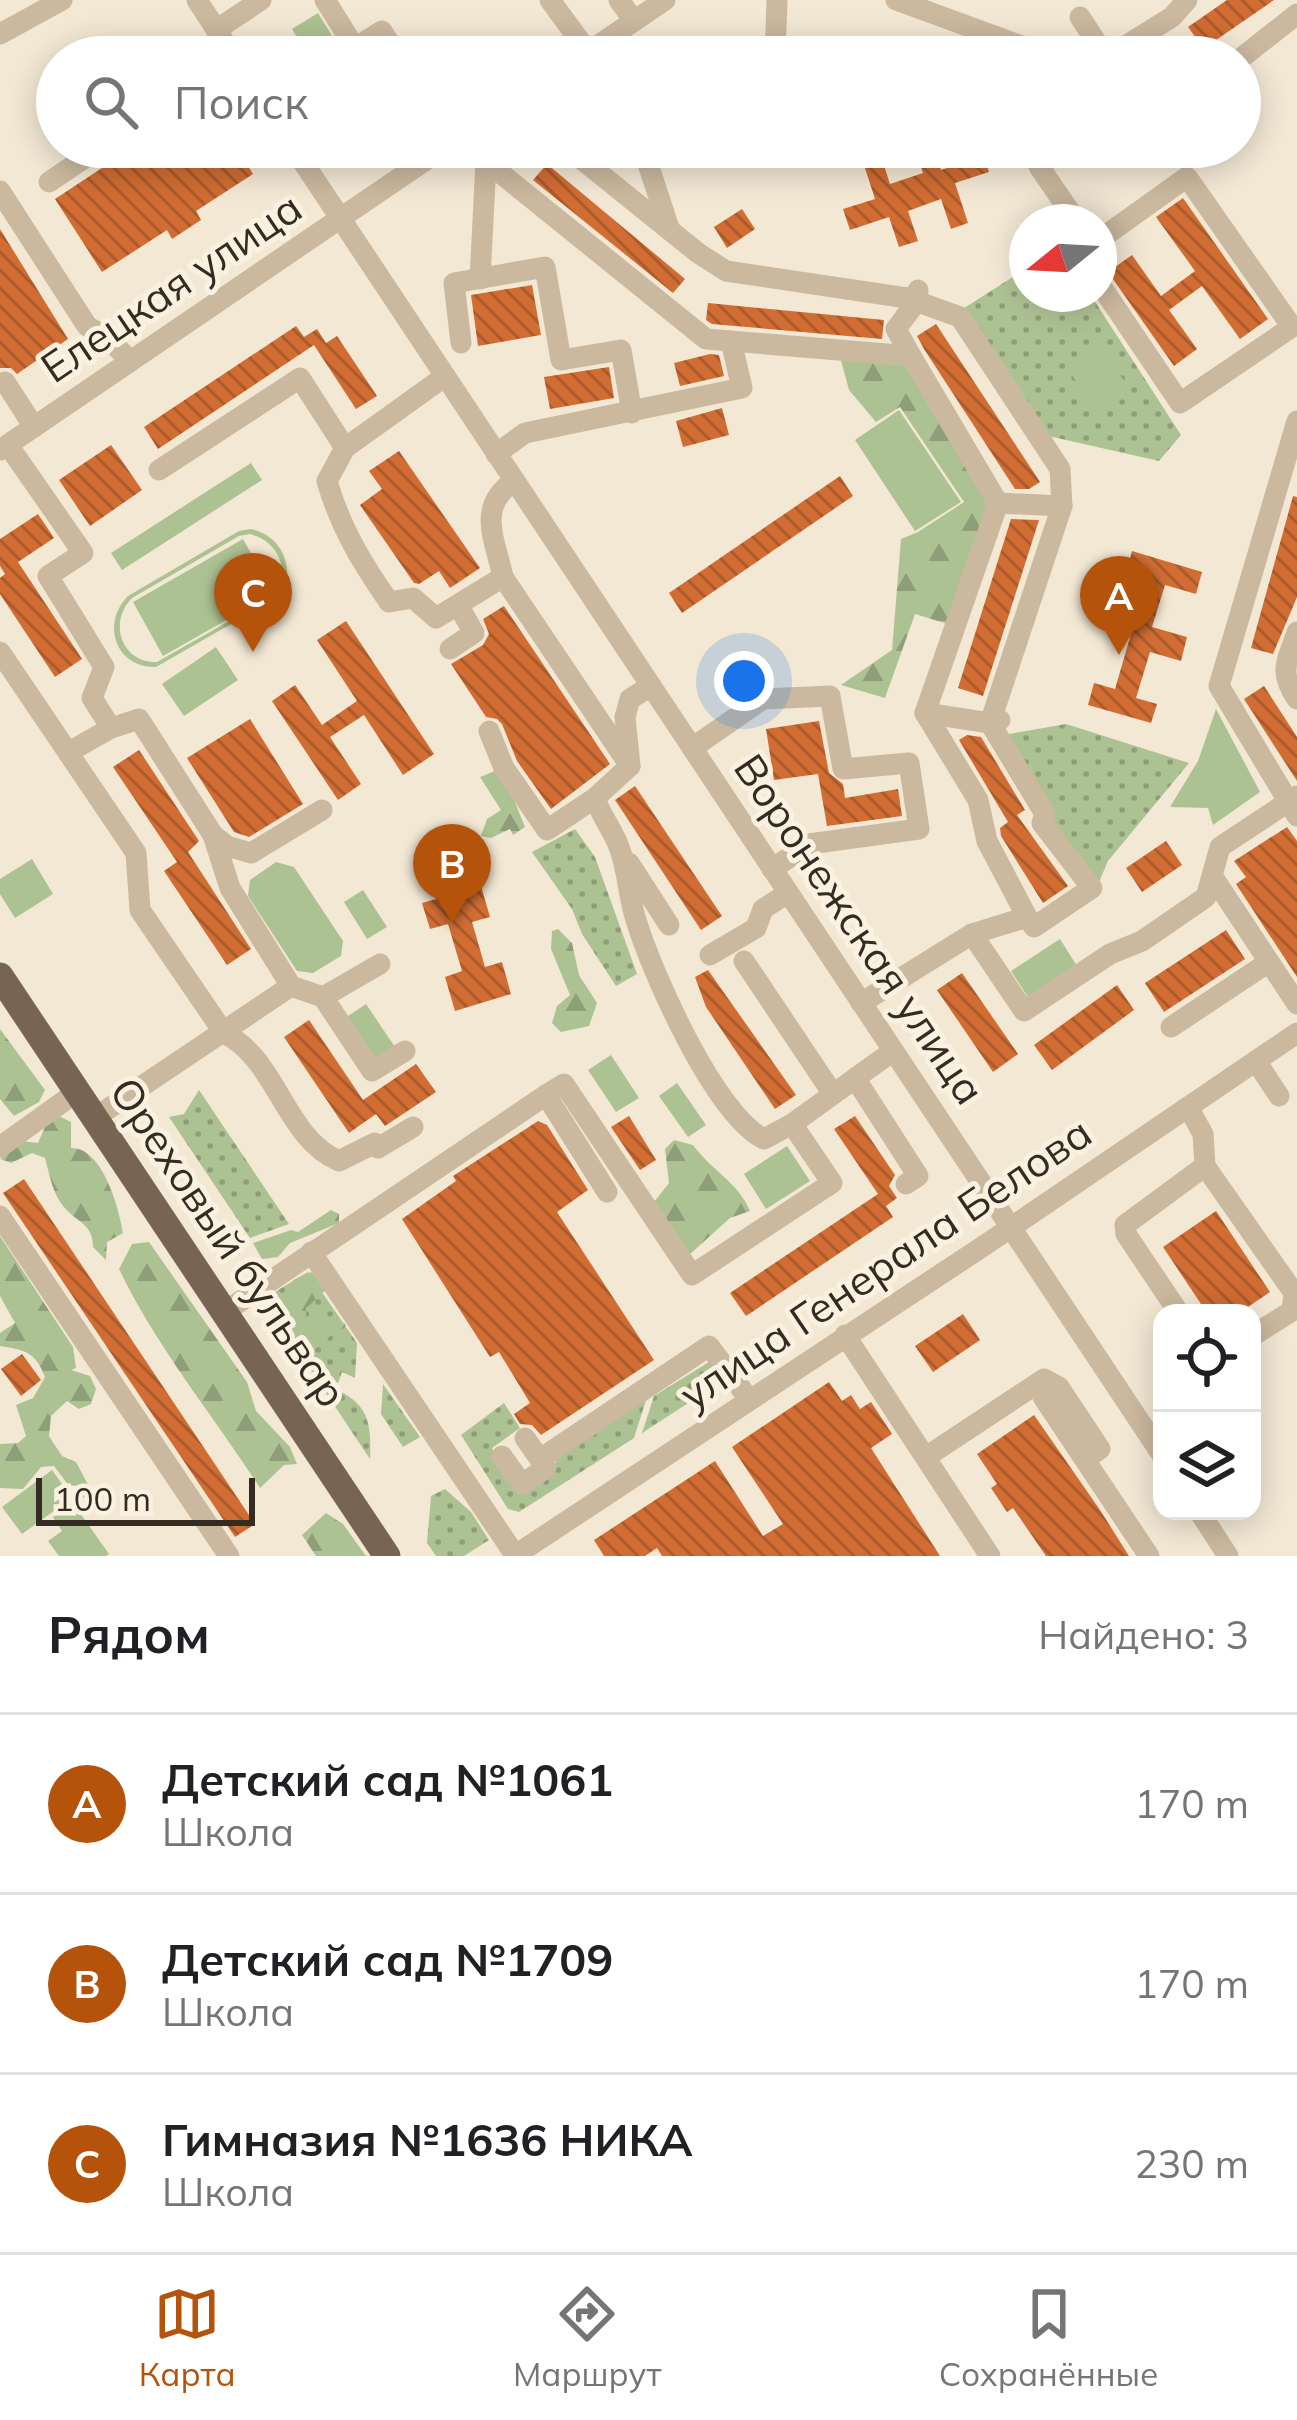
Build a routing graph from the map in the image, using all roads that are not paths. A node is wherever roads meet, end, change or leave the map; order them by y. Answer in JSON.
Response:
{"nodes":[{"id":1,"x":62,"y":0,"type":"edge"},
{"id":2,"x":197,"y":0,"type":"edge"},
{"id":3,"x":260,"y":0,"type":"edge"},
{"id":4,"x":325,"y":0,"type":"edge"},
{"id":5,"x":550,"y":0,"type":"edge"},
{"id":6,"x":619,"y":0,"type":"edge"},
{"id":7,"x":665,"y":0,"type":"edge"},
{"id":8,"x":777,"y":0,"type":"edge"},
{"id":9,"x":896,"y":0,"type":"edge"},
{"id":10,"x":1173,"y":6,"type":"edge"},
{"id":11,"x":1297,"y":14,"type":"edge"},
{"id":12,"x":1080,"y":17,"type":"dead end"},
{"id":13,"x":634,"y":21,"type":"junction"},
{"id":14,"x":216,"y":30,"type":"junction"},
{"id":15,"x":0,"y":34,"type":"edge"},
{"id":16,"x":220,"y":36,"type":"edge"},
{"id":17,"x":348,"y":36,"type":"edge"},
{"id":18,"x":572,"y":36,"type":"edge"},
{"id":19,"x":612,"y":36,"type":"edge"},
{"id":20,"x":776,"y":36,"type":"edge"},
{"id":21,"x":995,"y":36,"type":"edge"},
{"id":22,"x":1093,"y":36,"type":"edge"},
{"id":23,"x":1134,"y":36,"type":"edge"},
{"id":24,"x":1261,"y":42,"type":"edge"},
{"id":25,"x":70,"y":168,"type":"edge"},
{"id":26,"x":307,"y":168,"type":"edge"},
{"id":27,"x":414,"y":168,"type":"edge"},
{"id":28,"x":486,"y":168,"type":"edge"},
{"id":29,"x":493,"y":168,"type":"edge"},
{"id":30,"x":592,"y":168,"type":"edge"},
{"id":31,"x":648,"y":168,"type":"edge"},
{"id":32,"x":1042,"y":168,"type":"edge"},
{"id":33,"x":49,"y":182,"type":"dead end"},
{"id":34,"x":0,"y":191,"type":"edge"},
{"id":35,"x":1065,"y":204,"type":"edge"},
{"id":36,"x":340,"y":219,"type":"junction"},
{"id":37,"x":1117,"y":227,"type":"edge"},
{"id":38,"x":670,"y":230,"type":"junction"},
{"id":39,"x":480,"y":279,"type":"junction"},
{"id":40,"x":918,"y":294,"type":"junction"},
{"id":41,"x":1117,"y":310,"type":"edge"},
{"id":42,"x":731,"y":341,"type":"junction"},
{"id":43,"x":461,"y":343,"type":"dead end"},
{"id":44,"x":911,"y":356,"type":"junction"},
{"id":45,"x":130,"y":362,"type":"junction"},
{"id":46,"x":444,"y":377,"type":"junction"},
{"id":47,"x":5,"y":382,"type":"dead end"},
{"id":48,"x":632,"y":413,"type":"junction"},
{"id":49,"x":1297,"y":421,"type":"edge"},
{"id":50,"x":34,"y":428,"type":"junction"},
{"id":51,"x":4,"y":448,"type":"edge"},
{"id":52,"x":345,"y":448,"type":"junction"},
{"id":53,"x":1293,"y":449,"type":"edge"},
{"id":54,"x":496,"y":454,"type":"junction"},
{"id":55,"x":159,"y":470,"type":"dead end"},
{"id":56,"x":514,"y":481,"type":"junction"},
{"id":57,"x":998,"y":503,"type":"junction"},
{"id":58,"x":1062,"y":506,"type":"junction"},
{"id":59,"x":503,"y":577,"type":"junction"},
{"id":60,"x":458,"y":605,"type":"junction"},
{"id":61,"x":1297,"y":632,"type":"edge"},
{"id":62,"x":450,"y":649,"type":"dead end"},
{"id":63,"x":0,"y":652,"type":"edge"},
{"id":64,"x":650,"y":687,"type":"junction"},
{"id":65,"x":1297,"y":699,"type":"edge"},
{"id":66,"x":925,"y":713,"type":"junction"},
{"id":67,"x":995,"y":721,"type":"junction"},
{"id":68,"x":111,"y":728,"type":"junction"},
{"id":69,"x":490,"y":730,"type":"dead end"},
{"id":70,"x":692,"y":748,"type":"junction"},
{"id":71,"x":69,"y":752,"type":"junction"},
{"id":72,"x":630,"y":766,"type":"junction"},
{"id":73,"x":595,"y":798,"type":"junction"},
{"id":74,"x":1294,"y":805,"type":"edge"},
{"id":75,"x":322,"y":810,"type":"dead end"},
{"id":76,"x":213,"y":835,"type":"junction"},
{"id":77,"x":619,"y":847,"type":"junction"},
{"id":78,"x":772,"y":869,"type":"junction"},
{"id":79,"x":1213,"y":877,"type":"junction"},
{"id":80,"x":788,"y":893,"type":"junction"},
{"id":81,"x":1027,"y":917,"type":"junction"},
{"id":82,"x":668,"y":925,"type":"dead end"},
{"id":83,"x":972,"y":934,"type":"junction"},
{"id":84,"x":710,"y":956,"type":"dead end"},
{"id":85,"x":744,"y":961,"type":"dead end"},
{"id":86,"x":1269,"y":962,"type":"junction"},
{"id":87,"x":380,"y":964,"type":"dead end"},
{"id":88,"x":0,"y":976,"type":"edge"},
{"id":89,"x":291,"y":986,"type":"junction"},
{"id":90,"x":322,"y":997,"type":"junction"},
{"id":91,"x":861,"y":1003,"type":"junction"},
{"id":92,"x":1297,"y":1004,"type":"edge"},
{"id":93,"x":1171,"y":1027,"type":"dead end"},
{"id":94,"x":224,"y":1033,"type":"junction"},
{"id":95,"x":1297,"y":1033,"type":"edge"},
{"id":96,"x":405,"y":1051,"type":"dead end"},
{"id":97,"x":893,"y":1051,"type":"junction"},
{"id":98,"x":1256,"y":1061,"type":"junction"},
{"id":99,"x":855,"y":1078,"type":"junction"},
{"id":100,"x":79,"y":1091,"type":"junction"},
{"id":101,"x":833,"y":1094,"type":"junction"},
{"id":102,"x":546,"y":1095,"type":"junction"},
{"id":103,"x":1279,"y":1096,"type":"dead end"},
{"id":104,"x":1188,"y":1107,"type":"junction"},
{"id":105,"x":96,"y":1117,"type":"junction"},
{"id":106,"x":792,"y":1124,"type":"junction"},
{"id":107,"x":413,"y":1127,"type":"dead end"},
{"id":108,"x":0,"y":1148,"type":"edge"},
{"id":109,"x":1205,"y":1166,"type":"junction"},
{"id":110,"x":906,"y":1184,"type":"dead end"},
{"id":111,"x":607,"y":1192,"type":"dead end"},
{"id":112,"x":0,"y":1216,"type":"edge"},
{"id":113,"x":1012,"y":1227,"type":"junction"},
{"id":114,"x":311,"y":1252,"type":"junction"},
{"id":115,"x":1173,"y":1304,"type":"edge"},
{"id":116,"x":226,"y":1311,"type":"junction"},
{"id":117,"x":1261,"y":1330,"type":"edge"},
{"id":118,"x":845,"y":1335,"type":"junction"},
{"id":119,"x":1043,"y":1397,"type":"dead end"},
{"id":120,"x":749,"y":1399,"type":"junction"},
{"id":121,"x":1153,"y":1429,"type":"edge"},
{"id":122,"x":525,"y":1438,"type":"dead end"},
{"id":123,"x":502,"y":1456,"type":"dead end"},
{"id":124,"x":926,"y":1457,"type":"junction"},
{"id":125,"x":540,"y":1459,"type":"junction"},
{"id":126,"x":1084,"y":1459,"type":"junction"},
{"id":127,"x":1205,"y":1520,"type":"edge"},
{"id":128,"x":526,"y":1553,"type":"edge"},
{"id":129,"x":229,"y":1556,"type":"edge"},
{"id":130,"x":387,"y":1556,"type":"edge"},
{"id":131,"x":991,"y":1556,"type":"edge"},
{"id":132,"x":1149,"y":1556,"type":"edge"},
{"id":133,"x":1228,"y":1556,"type":"edge"}],
"edges":[{"from":1,"to":15,"type":"street"},
{"from":2,"to":14,"type":"street"},
{"from":3,"to":14,"type":"street"},
{"from":4,"to":17,"type":"street"},
{"from":5,"to":18,"type":"street"},
{"from":6,"to":13,"type":"street"},
{"from":7,"to":13,"type":"street"},
{"from":8,"to":20,"type":"street"},
{"from":9,"to":21,"type":"street"},
{"from":10,"to":23,"type":"street"},
{"from":11,"to":24,"type":"street"},
{"from":12,"to":22,"type":"street"},
{"from":13,"to":19,"type":"street"},
{"from":14,"to":16,"type":"street"},
{"from":25,"to":33,"type":"street"},
{"from":26,"to":36,"type":"street","name":"Воронежская улица"},
{"from":27,"to":36,"type":"street","name":"Елецкая улица"},
{"from":28,"to":39,"type":"street"},
{"from":29,"to":42,"type":"street"},
{"from":30,"to":38,"type":"street"},
{"from":31,"to":38,"type":"street"},
{"from":32,"to":35,"type":"street"},
{"from":34,"to":45,"type":"street"},
{"from":36,"to":45,"type":"street","name":"Елецкая улица"},
{"from":36,"to":46,"type":"street","name":"Воронежская улица"},
{"from":37,"to":41,"type":"street"},
{"from":38,"to":40,"type":"street"},
{"from":39,"to":43,"type":"street"},
{"from":39,"to":48,"type":"street"},
{"from":40,"to":44,"type":"street"},
{"from":40,"to":58,"type":"street"},
{"from":42,"to":44,"type":"street"},
{"from":42,"to":48,"type":"street"},
{"from":44,"to":57,"type":"street"},
{"from":45,"to":50,"type":"street","name":"Елецкая улица"},
{"from":46,"to":52,"type":"street"},
{"from":46,"to":54,"type":"street","name":"Воронежская улица"},
{"from":47,"to":50,"type":"street"},
{"from":48,"to":54,"type":"street"},
{"from":49,"to":53,"type":"street"},
{"from":50,"to":51,"type":"street","name":"Елецкая улица"},
{"from":51,"to":68,"type":"street"},
{"from":52,"to":55,"type":"street"},
{"from":52,"to":60,"type":"street"},
{"from":53,"to":74,"type":"street"},
{"from":54,"to":56,"type":"street","name":"Воронежская улица"},
{"from":56,"to":59,"type":"street"},
{"from":56,"to":64,"type":"street","name":"Воронежская улица"},
{"from":57,"to":58,"type":"street"},
{"from":57,"to":66,"type":"street"},
{"from":58,"to":67,"type":"street"},
{"from":59,"to":60,"type":"street"},
{"from":59,"to":72,"type":"street"},
{"from":60,"to":62,"type":"street"},
{"from":61,"to":65,"type":"street"},
{"from":63,"to":71,"type":"street"},
{"from":64,"to":70,"type":"street","name":"Воронежская улица"},
{"from":64,"to":72,"type":"street"},
{"from":66,"to":67,"type":"street"},
{"from":66,"to":81,"type":"street"},
{"from":67,"to":81,"type":"street"},
{"from":68,"to":71,"type":"street"},
{"from":68,"to":76,"type":"street"},
{"from":69,"to":73,"type":"street"},
{"from":70,"to":78,"type":"street","name":"Воронежская улица"},
{"from":70,"to":78,"type":"street"},
{"from":71,"to":94,"type":"street"},
{"from":72,"to":73,"type":"street"},
{"from":73,"to":77,"type":"street"},
{"from":74,"to":79,"type":"street"},
{"from":75,"to":76,"type":"street"},
{"from":76,"to":89,"type":"street"},
{"from":77,"to":82,"type":"street"},
{"from":77,"to":106,"type":"street"},
{"from":78,"to":80,"type":"street","name":"Воронежская улица"},
{"from":79,"to":83,"type":"street"},
{"from":79,"to":86,"type":"street"},
{"from":80,"to":84,"type":"street"},
{"from":80,"to":91,"type":"street","name":"Воронежская улица"},
{"from":81,"to":83,"type":"street"},
{"from":83,"to":91,"type":"street"},
{"from":85,"to":101,"type":"street"},
{"from":86,"to":92,"type":"street"},
{"from":86,"to":93,"type":"street"},
{"from":87,"to":90,"type":"street"},
{"from":88,"to":100,"type":"main road","name":"Ореховый бульвар"},
{"from":89,"to":90,"type":"street"},
{"from":89,"to":94,"type":"street"},
{"from":90,"to":96,"type":"street"},
{"from":91,"to":97,"type":"street","name":"Воронежская улица"},
{"from":94,"to":105,"type":"street"},
{"from":94,"to":107,"type":"street"},
{"from":95,"to":98,"type":"street","name":"улица Генерала Белова"},
{"from":97,"to":99,"type":"street"},
{"from":97,"to":113,"type":"street","name":"Воронежская улица"},
{"from":98,"to":103,"type":"street"},
{"from":98,"to":104,"type":"street","name":"улица Генерала Белова"},
{"from":99,"to":101,"type":"street"},
{"from":99,"to":110,"type":"street"},
{"from":100,"to":105,"type":"main road","name":"Ореховый бульвар"},
{"from":100,"to":108,"type":"street"},
{"from":101,"to":106,"type":"street"},
{"from":102,"to":106,"type":"street"},
{"from":102,"to":111,"type":"street"},
{"from":102,"to":114,"type":"street"},
{"from":104,"to":109,"type":"street"},
{"from":104,"to":113,"type":"street","name":"улица Генерала Белова"},
{"from":105,"to":116,"type":"main road","name":"Ореховый бульвар"},
{"from":109,"to":115,"type":"street"},
{"from":109,"to":117,"type":"street"},
{"from":112,"to":129,"type":"street"},
{"from":113,"to":118,"type":"street","name":"улица Генерала Белова"},
{"from":113,"to":121,"type":"street","name":"Воронежская улица"},
{"from":114,"to":116,"type":"street"},
{"from":114,"to":128,"type":"street"},
{"from":116,"to":130,"type":"main road","name":"Ореховый бульвар"},
{"from":118,"to":120,"type":"street","name":"улица Генерала Белова"},
{"from":118,"to":124,"type":"street"},
{"from":119,"to":126,"type":"street"},
{"from":120,"to":125,"type":"street"},
{"from":120,"to":128,"type":"street","name":"улица Генерала Белова"},
{"from":122,"to":125,"type":"street"},
{"from":123,"to":125,"type":"street"},
{"from":124,"to":126,"type":"street"},
{"from":124,"to":131,"type":"street"},
{"from":126,"to":132,"type":"street"},
{"from":127,"to":133,"type":"street"}]}
